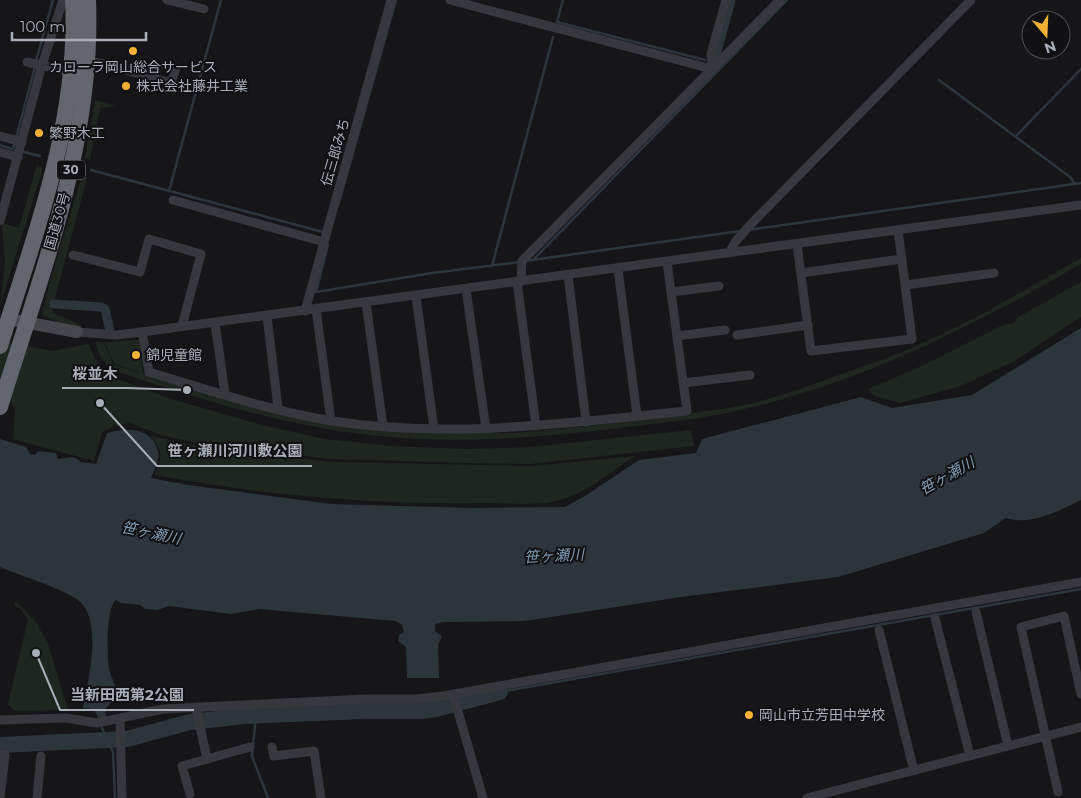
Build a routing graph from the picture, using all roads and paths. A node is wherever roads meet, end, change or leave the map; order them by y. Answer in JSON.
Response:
{"nodes":[{"id":1,"x":63,"y":0,"type":"edge"},
{"id":2,"x":73,"y":0,"type":"edge"},
{"id":3,"x":82,"y":0,"type":"edge"},
{"id":4,"x":88,"y":0,"type":"edge"},
{"id":5,"x":167,"y":0,"type":"edge"},
{"id":6,"x":391,"y":0,"type":"edge"},
{"id":7,"x":450,"y":0,"type":"edge"},
{"id":8,"x":726,"y":0,"type":"edge"},
{"id":9,"x":780,"y":0,"type":"edge"},
{"id":10,"x":971,"y":0,"type":"edge"},
{"id":11,"x":204,"y":9,"type":"dead end"},
{"id":12,"x":78,"y":63,"type":"junction"},
{"id":13,"x":35,"y":64,"type":"junction"},
{"id":14,"x":176,"y":68,"type":"dead end"},
{"id":15,"x":712,"y":68,"type":"junction"},
{"id":16,"x":0,"y":136,"type":"edge"},
{"id":17,"x":18,"y":147,"type":"junction"},
{"id":18,"x":0,"y":152,"type":"edge"},
{"id":19,"x":173,"y":200,"type":"dead end"},
{"id":20,"x":1081,"y":204,"type":"edge"},
{"id":21,"x":1,"y":215,"type":"edge"},
{"id":22,"x":898,"y":230,"type":"junction"},
{"id":23,"x":324,"y":242,"type":"junction"},
{"id":24,"x":797,"y":244,"type":"junction"},
{"id":25,"x":729,"y":253,"type":"junction"},
{"id":26,"x":73,"y":255,"type":"dead end"},
{"id":27,"x":902,"y":259,"type":"junction"},
{"id":28,"x":667,"y":262,"type":"junction"},
{"id":29,"x":618,"y":269,"type":"junction"},
{"id":30,"x":801,"y":273,"type":"junction"},
{"id":31,"x":994,"y":273,"type":"dead end"},
{"id":32,"x":568,"y":275,"type":"junction"},
{"id":33,"x":519,"y":282,"type":"junction"},
{"id":34,"x":905,"y":285,"type":"junction"},
{"id":35,"x":719,"y":286,"type":"dead end"},
{"id":36,"x":466,"y":289,"type":"junction"},
{"id":37,"x":671,"y":292,"type":"junction"},
{"id":38,"x":416,"y":296,"type":"junction"},
{"id":39,"x":366,"y":303,"type":"junction"},
{"id":40,"x":316,"y":309,"type":"junction"},
{"id":41,"x":305,"y":311,"type":"junction"},
{"id":42,"x":267,"y":316,"type":"junction"},
{"id":43,"x":215,"y":323,"type":"junction"},
{"id":44,"x":808,"y":325,"type":"junction"},
{"id":45,"x":182,"y":326,"type":"junction"},
{"id":46,"x":25,"y":328,"type":"junction"},
{"id":47,"x":3,"y":329,"type":"edge"},
{"id":48,"x":725,"y":330,"type":"dead end"},
{"id":49,"x":77,"y":332,"type":"joint"},
{"id":50,"x":142,"y":332,"type":"junction"},
{"id":51,"x":737,"y":335,"type":"dead end"},
{"id":52,"x":677,"y":336,"type":"junction"},
{"id":53,"x":750,"y":375,"type":"dead end"},
{"id":54,"x":683,"y":383,"type":"junction"},
{"id":55,"x":226,"y":394,"type":"junction"},
{"id":56,"x":0,"y":407,"type":"edge"},
{"id":57,"x":278,"y":408,"type":"junction"},
{"id":58,"x":637,"y":416,"type":"junction"},
{"id":59,"x":331,"y":420,"type":"junction"},
{"id":60,"x":586,"y":422,"type":"junction"},
{"id":61,"x":383,"y":426,"type":"junction"},
{"id":62,"x":536,"y":426,"type":"junction"},
{"id":63,"x":434,"y":429,"type":"junction"},
{"id":64,"x":486,"y":429,"type":"junction"},
{"id":65,"x":1081,"y":582,"type":"edge"},
{"id":66,"x":976,"y":612,"type":"dead end"},
{"id":67,"x":935,"y":618,"type":"dead end"},
{"id":68,"x":879,"y":630,"type":"dead end"},
{"id":69,"x":1081,"y":694,"type":"edge"},
{"id":70,"x":454,"y":696,"type":"junction"},
{"id":71,"x":196,"y":712,"type":"junction"},
{"id":72,"x":0,"y":720,"type":"edge"},
{"id":73,"x":120,"y":720,"type":"junction"},
{"id":74,"x":1081,"y":727,"type":"edge"},
{"id":75,"x":1045,"y":737,"type":"junction"},
{"id":76,"x":1008,"y":746,"type":"junction"},
{"id":77,"x":250,"y":747,"type":"dead end"},
{"id":78,"x":272,"y":747,"type":"dead end"},
{"id":79,"x":0,"y":755,"type":"edge"},
{"id":80,"x":41,"y":756,"type":"dead end"},
{"id":81,"x":970,"y":756,"type":"junction"},
{"id":82,"x":207,"y":759,"type":"junction"},
{"id":83,"x":914,"y":771,"type":"junction"},
{"id":84,"x":1058,"y":792,"type":"dead end"},
{"id":85,"x":190,"y":794,"type":"dead end"},
{"id":86,"x":0,"y":798,"type":"edge"},
{"id":87,"x":37,"y":798,"type":"edge"},
{"id":88,"x":122,"y":798,"type":"edge"},
{"id":89,"x":321,"y":798,"type":"edge"},
{"id":90,"x":483,"y":798,"type":"edge"},
{"id":91,"x":807,"y":798,"type":"edge"}],
"edges":[{"from":1,"to":13,"type":"street"},
{"from":2,"to":12,"type":"highway","name":"国道30号","number":"30"},
{"from":3,"to":12,"type":"highway"},
{"from":4,"to":12,"type":"highway","name":"国道30号","number":"30"},
{"from":5,"to":11,"type":"street"},
{"from":6,"to":23,"type":"street","name":"伝三郎みち"},
{"from":7,"to":15,"type":"street"},
{"from":8,"to":15,"type":"street"},
{"from":9,"to":15,"type":"street"},
{"from":10,"to":25,"type":"street"},
{"from":12,"to":13,"type":"street"},
{"from":12,"to":14,"type":"street"},
{"from":12,"to":46,"type":"highway","name":"国道30号","number":"30"},
{"from":12,"to":47,"type":"highway","name":"国道30号","number":"30"},
{"from":13,"to":17,"type":"street"},
{"from":15,"to":33,"type":"street"},
{"from":16,"to":17,"type":"street"},
{"from":17,"to":18,"type":"street"},
{"from":17,"to":21,"type":"street"},
{"from":19,"to":23,"type":"street"},
{"from":20,"to":22,"type":"street"},
{"from":22,"to":24,"type":"street"},
{"from":22,"to":27,"type":"street"},
{"from":23,"to":41,"type":"street","name":"伝三郎みち"},
{"from":24,"to":25,"type":"street"},
{"from":24,"to":30,"type":"street"},
{"from":25,"to":28,"type":"street"},
{"from":26,"to":45,"type":"street"},
{"from":27,"to":30,"type":"street"},
{"from":27,"to":34,"type":"street"},
{"from":28,"to":29,"type":"street"},
{"from":28,"to":37,"type":"street"},
{"from":29,"to":32,"type":"street"},
{"from":29,"to":58,"type":"street"},
{"from":30,"to":44,"type":"street"},
{"from":31,"to":34,"type":"street"},
{"from":32,"to":33,"type":"street"},
{"from":32,"to":60,"type":"street"},
{"from":33,"to":36,"type":"street"},
{"from":33,"to":62,"type":"street"},
{"from":34,"to":44,"type":"street"},
{"from":35,"to":37,"type":"street"},
{"from":36,"to":38,"type":"street"},
{"from":36,"to":64,"type":"street"},
{"from":37,"to":52,"type":"street"},
{"from":38,"to":39,"type":"street"},
{"from":38,"to":63,"type":"street"},
{"from":39,"to":40,"type":"street"},
{"from":39,"to":61,"type":"street"},
{"from":40,"to":41,"type":"street"},
{"from":40,"to":59,"type":"street"},
{"from":41,"to":42,"type":"street"},
{"from":42,"to":43,"type":"street"},
{"from":42,"to":57,"type":"street"},
{"from":43,"to":45,"type":"street"},
{"from":43,"to":55,"type":"street"},
{"from":44,"to":51,"type":"street"},
{"from":45,"to":50,"type":"street"},
{"from":46,"to":47,"type":"street"},
{"from":46,"to":49,"type":"street"},
{"from":46,"to":56,"type":"highway","name":"国道30号","number":"30"},
{"from":48,"to":52,"type":"street"},
{"from":49,"to":50,"type":"street"},
{"from":50,"to":55,"type":"street"},
{"from":52,"to":54,"type":"street"},
{"from":53,"to":54,"type":"street"},
{"from":54,"to":58,"type":"street"},
{"from":55,"to":57,"type":"street"},
{"from":57,"to":59,"type":"street"},
{"from":58,"to":60,"type":"street"},
{"from":59,"to":61,"type":"street"},
{"from":60,"to":62,"type":"street"},
{"from":61,"to":63,"type":"street"},
{"from":62,"to":64,"type":"street"},
{"from":63,"to":64,"type":"street"},
{"from":65,"to":70,"type":"street"},
{"from":66,"to":76,"type":"street"},
{"from":67,"to":81,"type":"street"},
{"from":68,"to":83,"type":"street"},
{"from":69,"to":75,"type":"street"},
{"from":70,"to":71,"type":"street"},
{"from":70,"to":90,"type":"street"},
{"from":71,"to":73,"type":"street"},
{"from":71,"to":82,"type":"street"},
{"from":72,"to":73,"type":"street"},
{"from":73,"to":88,"type":"street"},
{"from":74,"to":75,"type":"street"},
{"from":75,"to":76,"type":"street"},
{"from":75,"to":84,"type":"street"},
{"from":76,"to":81,"type":"street"},
{"from":77,"to":82,"type":"street"},
{"from":78,"to":89,"type":"street"},
{"from":79,"to":86,"type":"street"},
{"from":80,"to":87,"type":"street"},
{"from":81,"to":83,"type":"street"},
{"from":82,"to":85,"type":"street"},
{"from":83,"to":91,"type":"street"}]}
